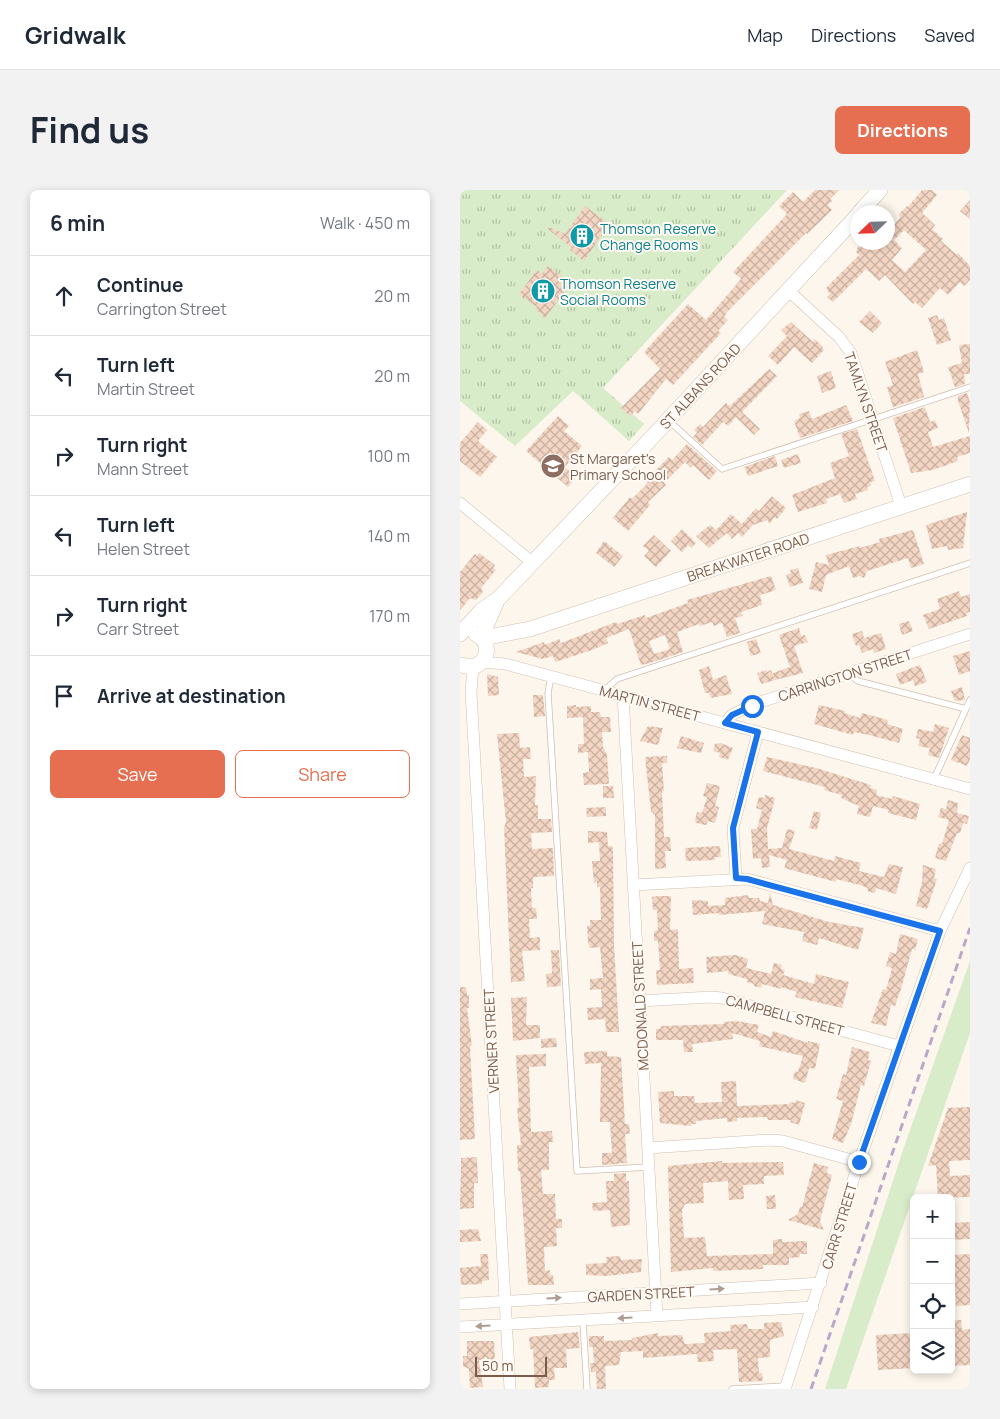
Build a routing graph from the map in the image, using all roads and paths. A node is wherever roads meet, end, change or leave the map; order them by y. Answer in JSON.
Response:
{"nodes":[{"id":1,"x":880,"y":190,"type":"edge"},
{"id":2,"x":867,"y":205,"type":"edge"},
{"id":3,"x":850,"y":224,"type":"edge"},
{"id":4,"x":789,"y":291,"type":"junction"},
{"id":5,"x":970,"y":387,"type":"edge"},
{"id":6,"x":872,"y":418,"type":"junction"},
{"id":7,"x":668,"y":420,"type":"junction"},
{"id":8,"x":970,"y":484,"type":"edge"},
{"id":9,"x":460,"y":503,"type":"edge"},
{"id":10,"x":901,"y":506,"type":"junction"},
{"id":11,"x":533,"y":563,"type":"junction"},
{"id":12,"x":970,"y":563,"type":"edge"},
{"id":13,"x":498,"y":599,"type":"junction"},
{"id":14,"x":460,"y":634,"type":"edge"},
{"id":15,"x":970,"y":634,"type":"edge"},
{"id":16,"x":477,"y":655,"type":"edge"},
{"id":17,"x":849,"y":673,"type":"junction"},
{"id":18,"x":551,"y":676,"type":"junction"},
{"id":19,"x":605,"y":690,"type":"junction"},
{"id":20,"x":623,"y":695,"type":"junction"},
{"id":21,"x":970,"y":700,"type":"edge"},
{"id":22,"x":966,"y":709,"type":"junction"},
{"id":23,"x":725,"y":723,"type":"junction"},
{"id":24,"x":758,"y":732,"type":"junction"},
{"id":25,"x":934,"y":779,"type":"junction"},
{"id":26,"x":970,"y":789,"type":"edge"},
{"id":27,"x":970,"y":868,"type":"edge"},
{"id":28,"x":736,"y":878,"type":"junction"},
{"id":29,"x":633,"y":885,"type":"junction"},
{"id":30,"x":940,"y":931,"type":"junction"},
{"id":31,"x":640,"y":1001,"type":"junction"},
{"id":32,"x":899,"y":1046,"type":"junction"},
{"id":33,"x":648,"y":1148,"type":"junction"},
{"id":34,"x":859,"y":1162,"type":"junction"},
{"id":35,"x":648,"y":1167,"type":"junction"},
{"id":36,"x":821,"y":1283,"type":"junction"},
{"id":37,"x":656,"y":1293,"type":"junction"},
{"id":38,"x":506,"y":1301,"type":"junction"},
{"id":39,"x":460,"y":1304,"type":"edge"},
{"id":40,"x":813,"y":1307,"type":"junction"},
{"id":41,"x":657,"y":1316,"type":"junction"},
{"id":42,"x":583,"y":1320,"type":"junction"},
{"id":43,"x":507,"y":1325,"type":"junction"},
{"id":44,"x":460,"y":1327,"type":"edge"},
{"id":45,"x":786,"y":1388,"type":"edge"},
{"id":46,"x":510,"y":1389,"type":"edge"},
{"id":47,"x":587,"y":1389,"type":"edge"},
{"id":48,"x":732,"y":1389,"type":"edge"}],
"edges":[{"from":1,"to":2,"type":"street","name":"ST ALBANS ROAD"},
{"from":3,"to":4,"type":"street","name":"ST ALBANS ROAD"},
{"from":4,"to":6,"type":"street","name":"TAMLYN STREET"},
{"from":4,"to":7,"type":"street","name":"ST ALBANS ROAD"},
{"from":5,"to":6,"type":"lane"},
{"from":6,"to":7,"type":"lane"},
{"from":6,"to":10,"type":"street","name":"TAMLYN STREET"},
{"from":7,"to":11,"type":"street","name":"ST ALBANS ROAD"},
{"from":8,"to":10,"type":"street","name":"BREAKWATER ROAD"},
{"from":9,"to":11,"type":"street"},
{"from":10,"to":16,"type":"street","name":"BREAKWATER ROAD"},
{"from":11,"to":13,"type":"street","name":"ST ALBANS ROAD"},
{"from":12,"to":19,"type":"lane"},
{"from":13,"to":14,"type":"street","name":"ST ALBANS ROAD"},
{"from":13,"to":16,"type":"street","name":"ST ALBANS ROAD"},
{"from":14,"to":16,"type":"street","name":"BREAKWATER ROAD"},
{"from":15,"to":17,"type":"street","name":"CARRINGTON STREET"},
{"from":16,"to":18,"type":"street","name":"MARTIN STREET"},
{"from":16,"to":38,"type":"street","name":"VERNER STREET"},
{"from":17,"to":22,"type":"lane"},
{"from":17,"to":23,"type":"street","name":"CARRINGTON STREET"},
{"from":18,"to":19,"type":"street","name":"MARTIN STREET"},
{"from":18,"to":35,"type":"lane"},
{"from":19,"to":20,"type":"street","name":"MARTIN STREET"},
{"from":20,"to":23,"type":"street","name":"MARTIN STREET"},
{"from":20,"to":29,"type":"street","name":"MCDONALD STREET"},
{"from":21,"to":22,"type":"lane"},
{"from":22,"to":25,"type":"lane"},
{"from":23,"to":24,"type":"street","name":"MARTIN STREET"},
{"from":24,"to":25,"type":"street","name":"MARTIN STREET"},
{"from":24,"to":28,"type":"street"},
{"from":25,"to":26,"type":"street","name":"MARTIN STREET"},
{"from":27,"to":30,"type":"street","name":"CARR STREET"},
{"from":28,"to":29,"type":"street"},
{"from":28,"to":30,"type":"street"},
{"from":29,"to":31,"type":"street","name":"MCDONALD STREET"},
{"from":30,"to":32,"type":"street","name":"CARR STREET"},
{"from":31,"to":32,"type":"street","name":"CAMPBELL STREET"},
{"from":31,"to":33,"type":"street","name":"MCDONALD STREET"},
{"from":32,"to":34,"type":"street","name":"CARR STREET"},
{"from":33,"to":34,"type":"street"},
{"from":33,"to":35,"type":"street","name":"MCDONALD STREET"},
{"from":34,"to":36,"type":"street","name":"CARR STREET"},
{"from":35,"to":37,"type":"street","name":"MCDONALD STREET"},
{"from":37,"to":36,"type":"street","name":"GARDEN STREET","one_way":true},
{"from":36,"to":40,"type":"street","name":"CARR STREET"},
{"from":38,"to":37,"type":"street","name":"GARDEN STREET","one_way":true},
{"from":37,"to":41,"type":"street","name":"MCDONALD STREET"},
{"from":38,"to":39,"type":"street","name":"GARDEN STREET"},
{"from":38,"to":43,"type":"street","name":"VERNER STREET"},
{"from":40,"to":41,"type":"street","name":"GARDEN STREET"},
{"from":40,"to":45,"type":"street","name":"CARR STREET"},
{"from":41,"to":42,"type":"street","name":"GARDEN STREET","one_way":true},
{"from":42,"to":43,"type":"street","name":"GARDEN STREET"},
{"from":42,"to":47,"type":"lane"},
{"from":43,"to":44,"type":"street","name":"GARDEN STREET","one_way":true},
{"from":43,"to":46,"type":"street","name":"VERNER STREET"},
{"from":45,"to":48,"type":"lane"}]}
